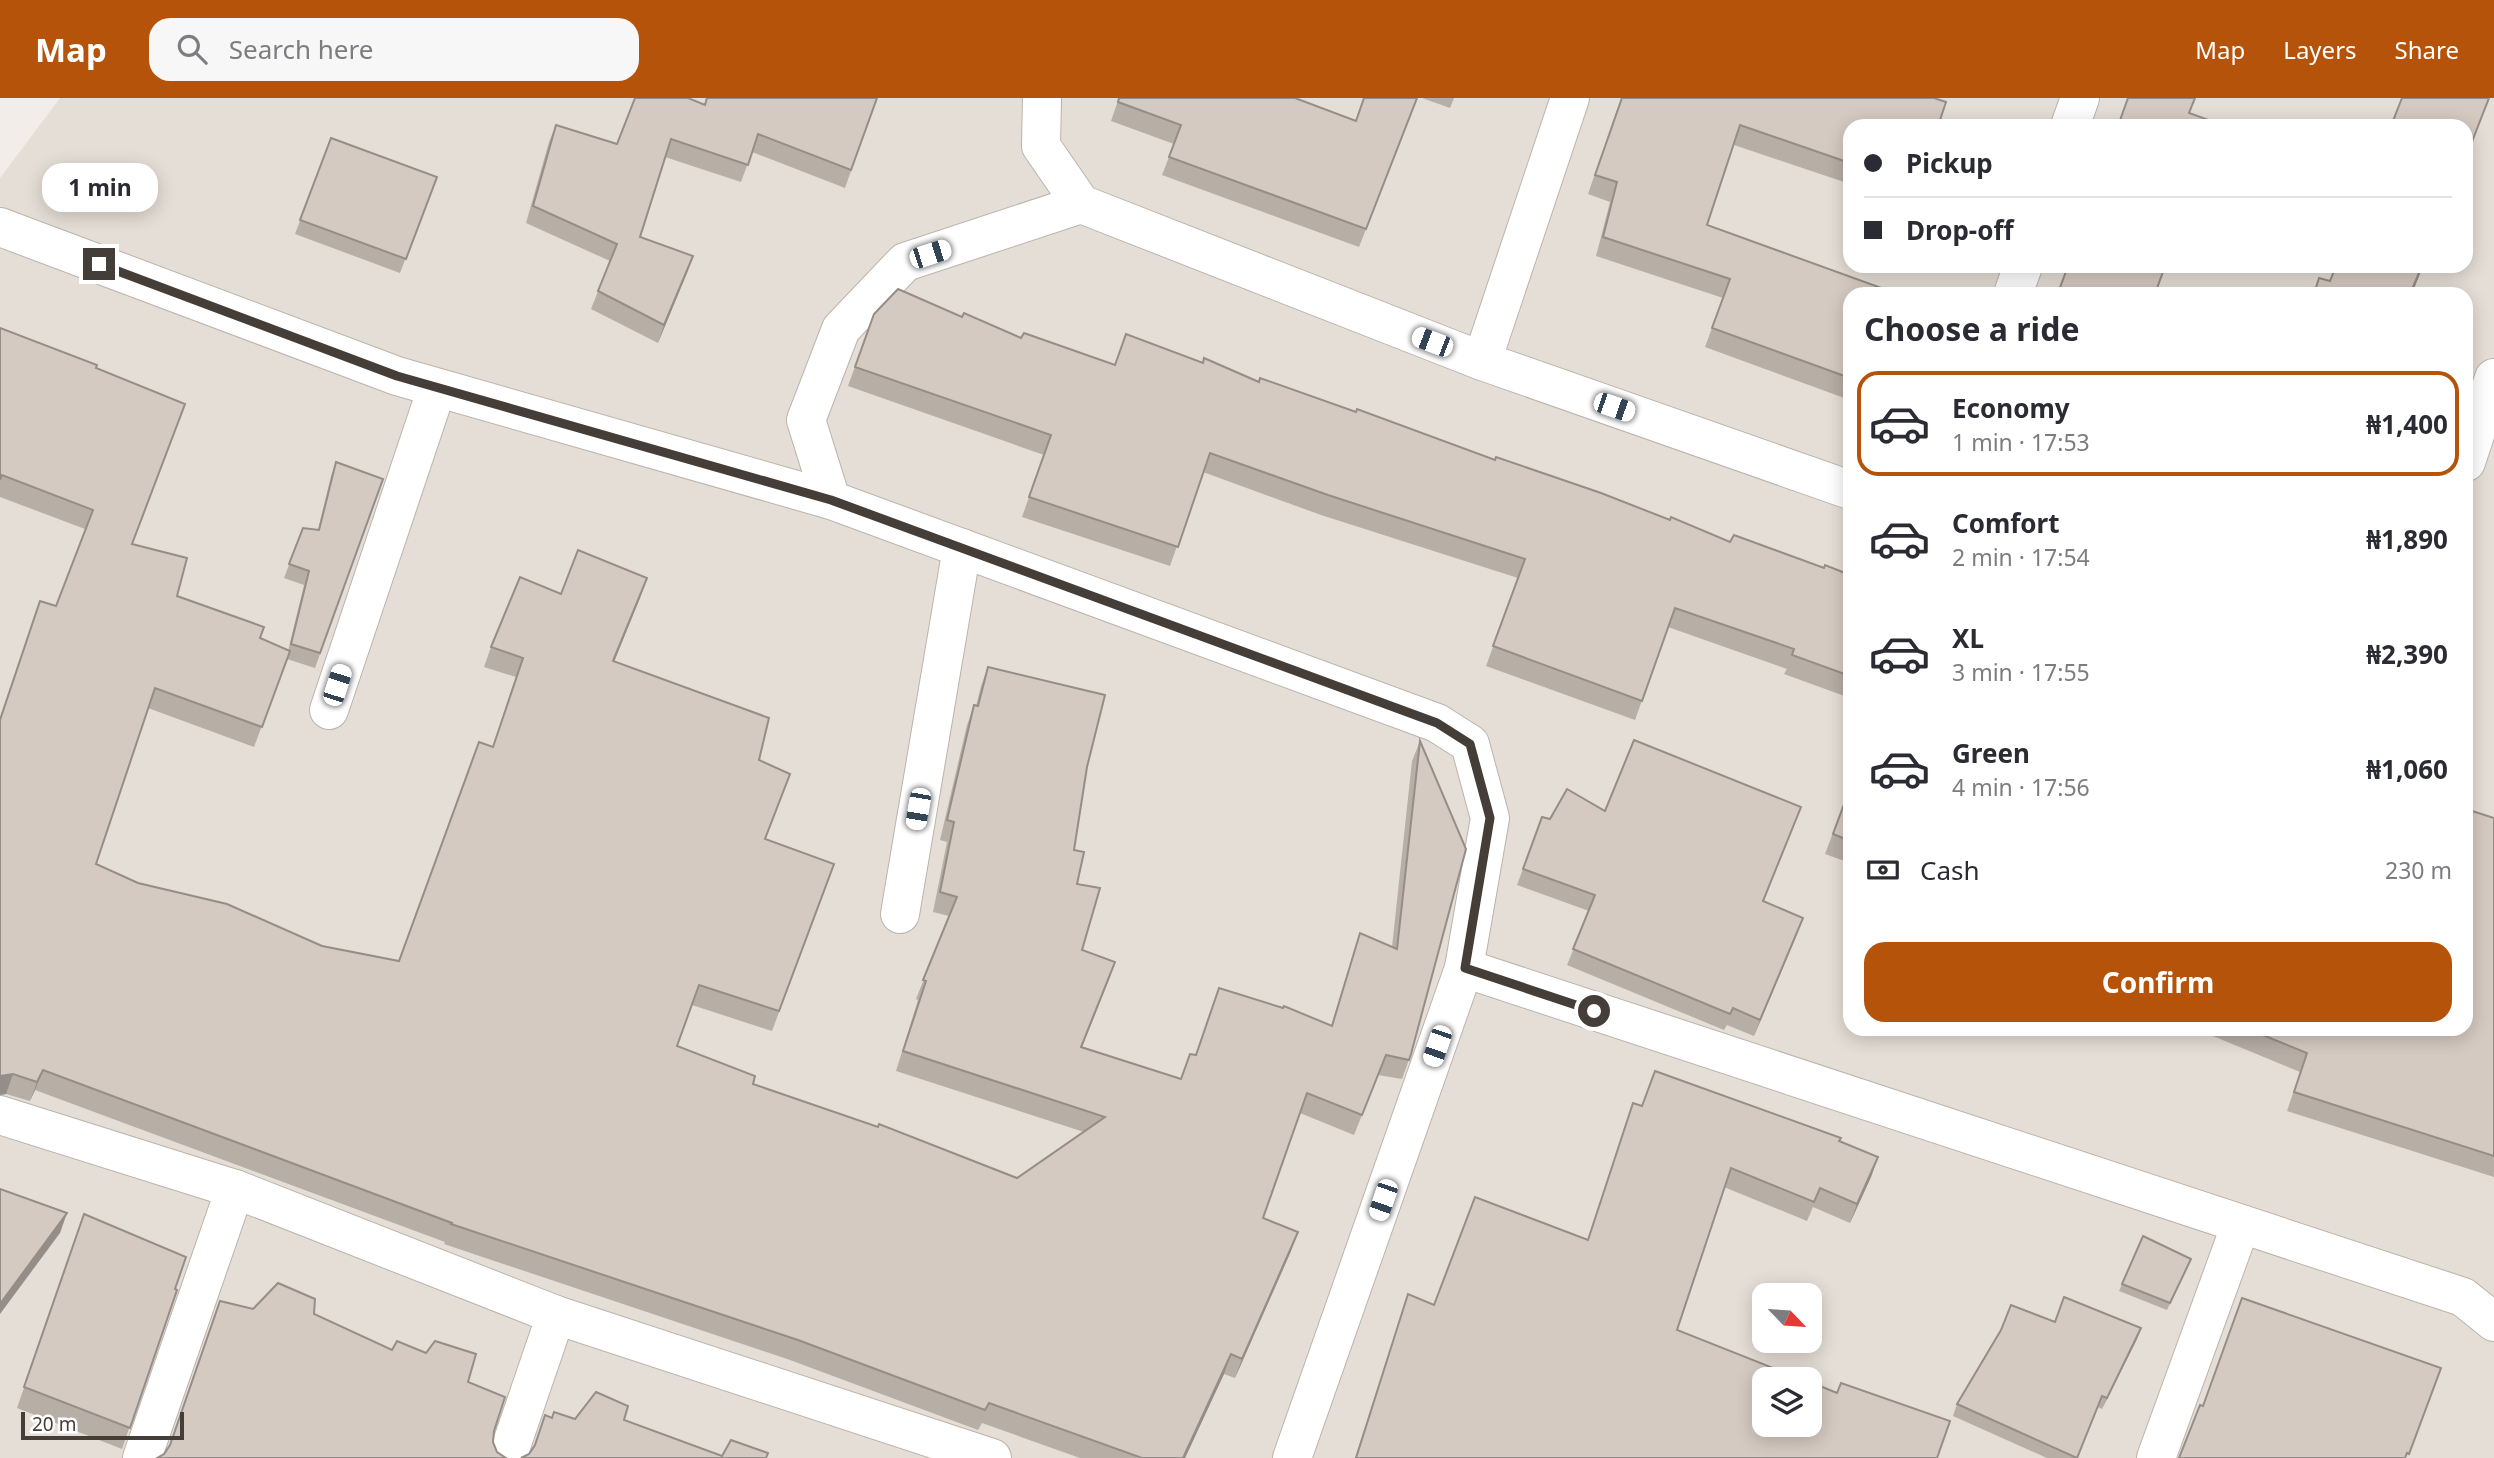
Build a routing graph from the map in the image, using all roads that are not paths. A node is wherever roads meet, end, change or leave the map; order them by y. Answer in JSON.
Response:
{"nodes":[{"id":1,"x":1042,"y":98,"type":"edge"},
{"id":2,"x":1570,"y":98,"type":"edge"},
{"id":3,"x":2080,"y":98,"type":"edge"},
{"id":4,"x":2072,"y":119,"type":"edge"},
{"id":5,"x":1081,"y":204,"type":"junction"},
{"id":6,"x":0,"y":227,"type":"edge"},
{"id":7,"x":1482,"y":361,"type":"junction"},
{"id":8,"x":2494,"y":378,"type":"edge"},
{"id":9,"x":437,"y":388,"type":"junction"},
{"id":10,"x":2473,"y":441,"type":"edge"},
{"id":11,"x":1843,"y":487,"type":"edge"},
{"id":12,"x":831,"y":500,"type":"junction"},
{"id":13,"x":962,"y":548,"type":"junction"},
{"id":14,"x":329,"y":710,"type":"dead end"},
{"id":15,"x":900,"y":914,"type":"dead end"},
{"id":16,"x":1465,"y":968,"type":"junction"},
{"id":17,"x":0,"y":1115,"type":"edge"},
{"id":18,"x":235,"y":1189,"type":"junction"},
{"id":19,"x":2241,"y":1224,"type":"junction"},
{"id":20,"x":556,"y":1315,"type":"junction"},
{"id":21,"x":2494,"y":1322,"type":"edge"},
{"id":22,"x":142,"y":1458,"type":"edge"},
{"id":23,"x":507,"y":1458,"type":"edge"},
{"id":24,"x":992,"y":1458,"type":"edge"},
{"id":25,"x":1292,"y":1458,"type":"edge"},
{"id":26,"x":2156,"y":1458,"type":"edge"}],
"edges":[{"from":1,"to":5,"type":"street"},
{"from":2,"to":7,"type":"street"},
{"from":3,"to":4,"type":"street"},
{"from":5,"to":7,"type":"street"},
{"from":5,"to":12,"type":"street"},
{"from":6,"to":9,"type":"street"},
{"from":7,"to":11,"type":"street"},
{"from":8,"to":10,"type":"street"},
{"from":9,"to":12,"type":"street"},
{"from":9,"to":14,"type":"street"},
{"from":12,"to":13,"type":"street"},
{"from":13,"to":15,"type":"street"},
{"from":13,"to":16,"type":"street"},
{"from":16,"to":19,"type":"street"},
{"from":16,"to":25,"type":"street"},
{"from":17,"to":18,"type":"street"},
{"from":18,"to":20,"type":"street"},
{"from":18,"to":22,"type":"street"},
{"from":19,"to":21,"type":"street"},
{"from":19,"to":26,"type":"street"},
{"from":20,"to":23,"type":"street"},
{"from":20,"to":24,"type":"street"}]}
